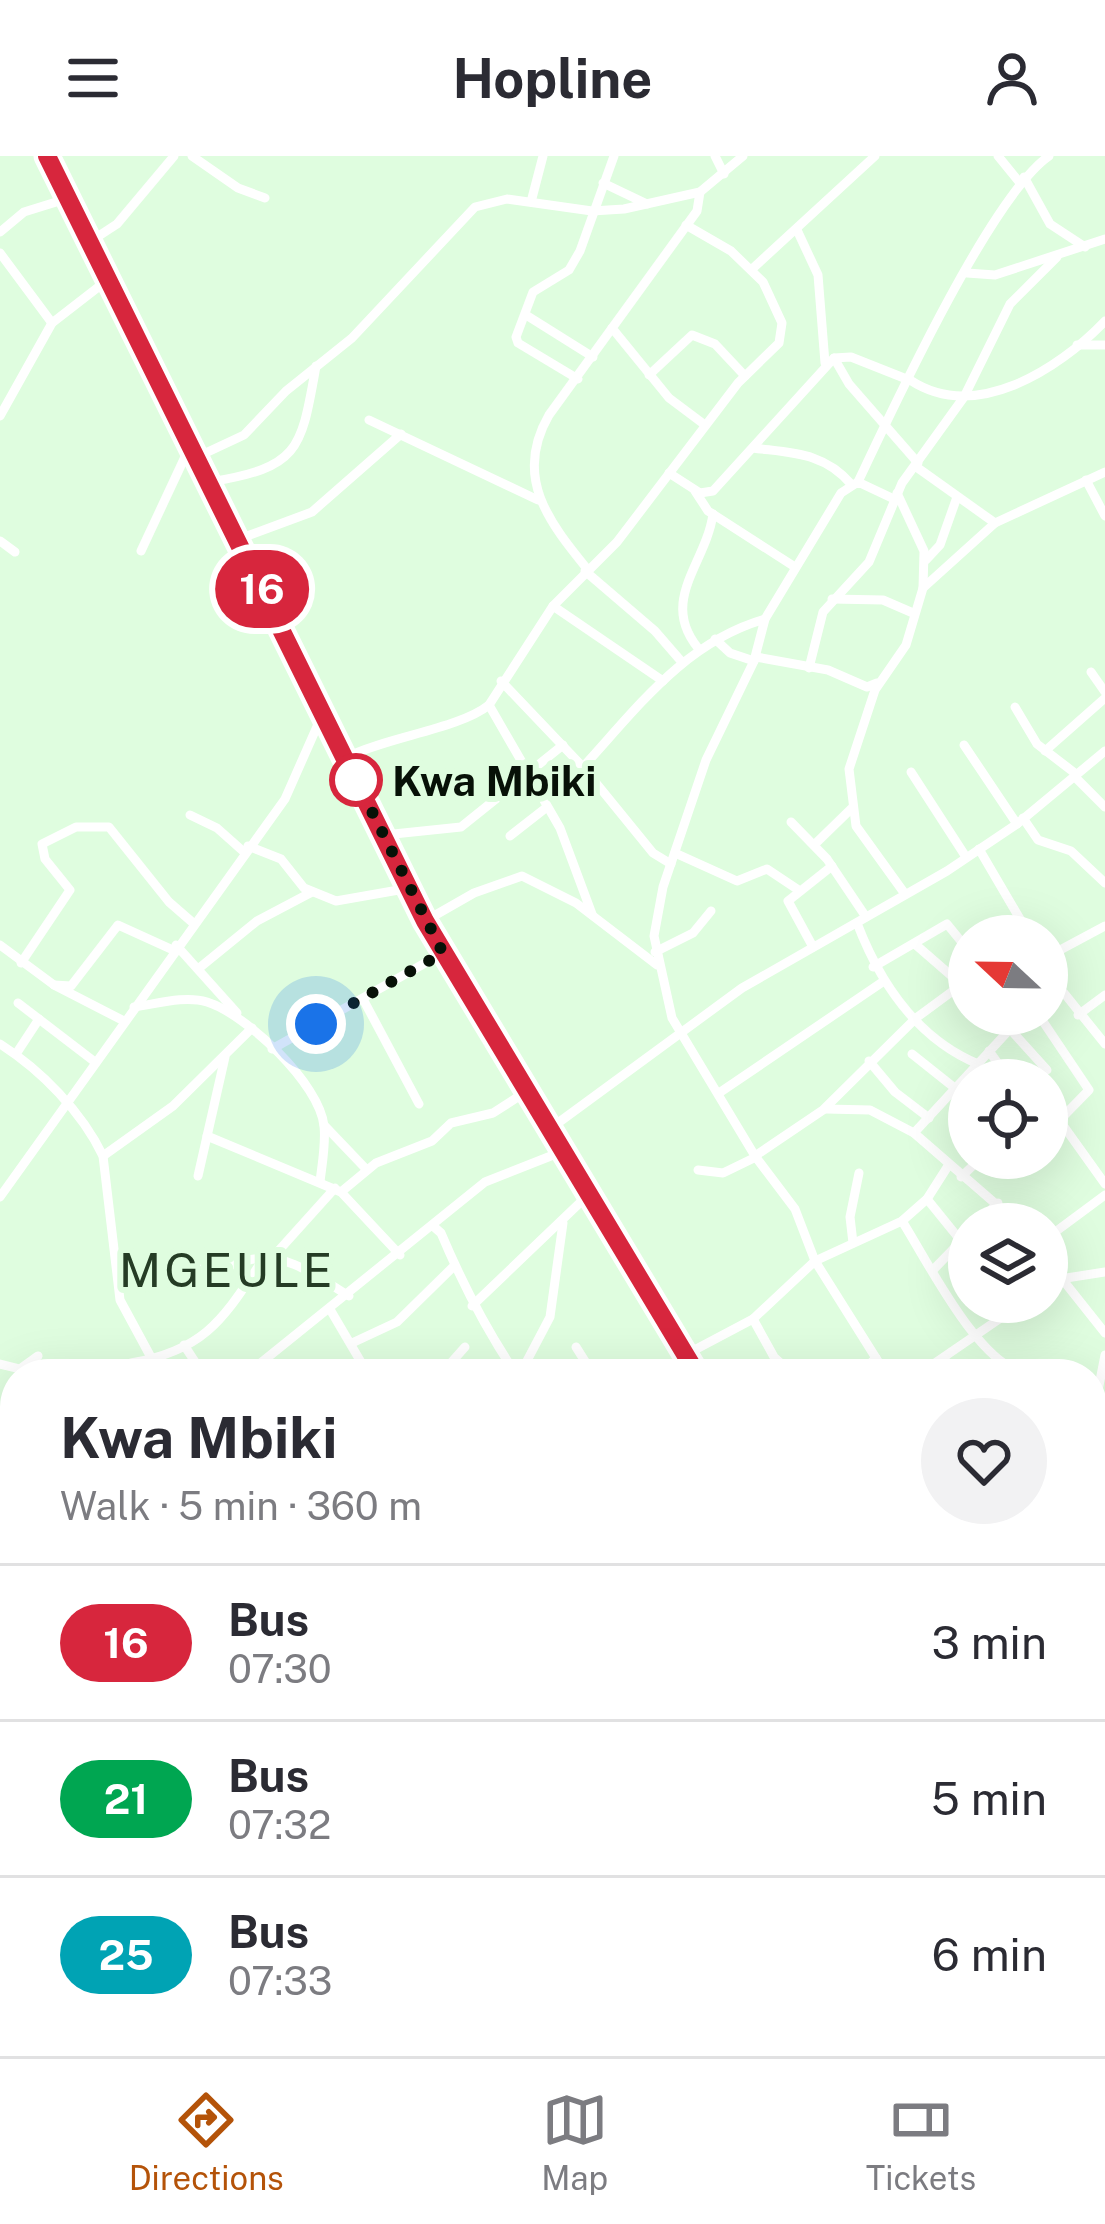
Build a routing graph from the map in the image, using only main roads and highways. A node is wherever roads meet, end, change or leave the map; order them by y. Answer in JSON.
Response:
{"nodes":[{"id":1,"x":47,"y":156,"type":"edge"},
{"id":2,"x":688,"y":1359,"type":"edge"}],
"edges":[{"from":1,"to":2,"type":"main road"}]}
